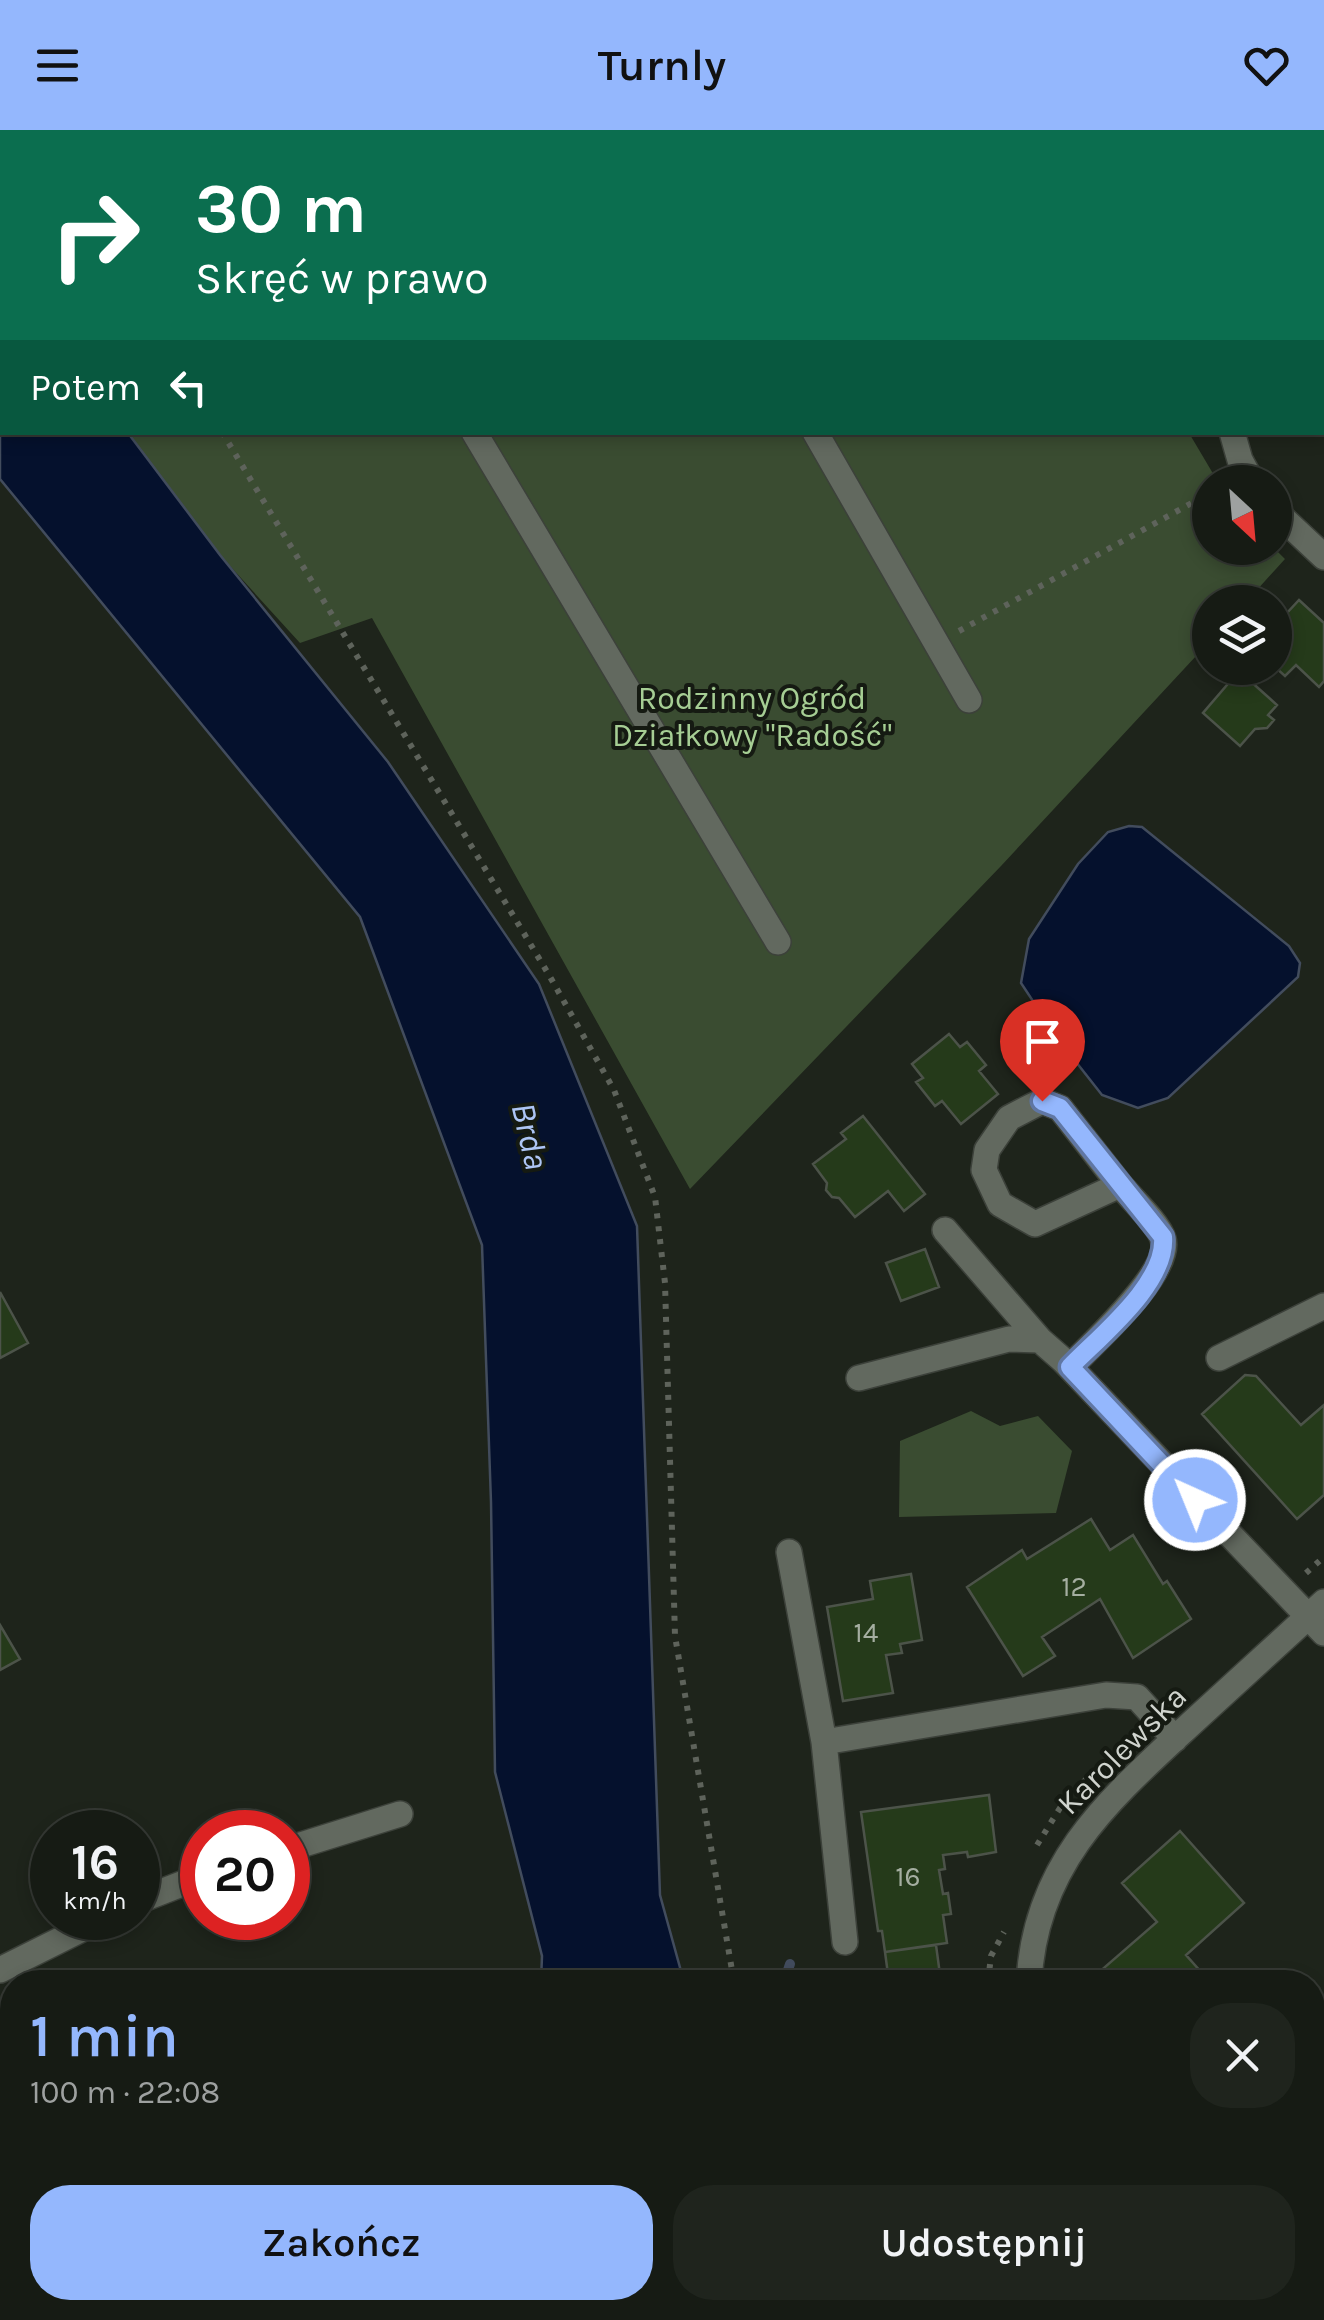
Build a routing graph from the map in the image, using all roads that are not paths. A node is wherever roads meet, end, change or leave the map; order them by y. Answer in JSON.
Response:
{"nodes":[{"id":1,"x":476,"y":435,"type":"edge"},
{"id":2,"x":817,"y":435,"type":"edge"},
{"id":3,"x":1233,"y":435,"type":"edge"},
{"id":4,"x":1243,"y":465,"type":"edge"},
{"id":5,"x":1292,"y":527,"type":"edge"},
{"id":6,"x":1324,"y":558,"type":"edge"},
{"id":7,"x":968,"y":700,"type":"dead end"},
{"id":8,"x":778,"y":942,"type":"dead end"},
{"id":9,"x":1120,"y":1185,"type":"junction"},
{"id":10,"x":945,"y":1230,"type":"dead end"},
{"id":11,"x":1324,"y":1306,"type":"edge"},
{"id":12,"x":1040,"y":1340,"type":"junction"},
{"id":13,"x":1219,"y":1358,"type":"dead end"},
{"id":14,"x":1070,"y":1367,"type":"junction"},
{"id":15,"x":859,"y":1378,"type":"dead end"},
{"id":16,"x":789,"y":1552,"type":"dead end"},
{"id":17,"x":1318,"y":1617,"type":"edge"},
{"id":18,"x":1175,"y":1739,"type":"junction"},
{"id":19,"x":824,"y":1742,"type":"junction"},
{"id":20,"x":400,"y":1814,"type":"dead end"},
{"id":21,"x":310,"y":1842,"type":"edge"},
{"id":22,"x":60,"y":1940,"type":"edge"},
{"id":23,"x":845,"y":1942,"type":"dead end"},
{"id":24,"x":0,"y":1970,"type":"edge"},
{"id":25,"x":1031,"y":1970,"type":"edge"}],
"edges":[{"from":1,"to":8,"type":"street"},
{"from":2,"to":7,"type":"street"},
{"from":3,"to":4,"type":"street"},
{"from":5,"to":6,"type":"street"},
{"from":9,"to":9,"type":"street"},
{"from":9,"to":14,"type":"street"},
{"from":10,"to":12,"type":"street"},
{"from":11,"to":13,"type":"street"},
{"from":12,"to":14,"type":"street"},
{"from":12,"to":15,"type":"street"},
{"from":14,"to":17,"type":"street"},
{"from":16,"to":19,"type":"street"},
{"from":17,"to":18,"type":"street","name":"Karolewska"},
{"from":18,"to":19,"type":"street"},
{"from":18,"to":25,"type":"street","name":"Karolewska"},
{"from":19,"to":23,"type":"street"},
{"from":20,"to":21,"type":"street"},
{"from":22,"to":24,"type":"street"}]}
